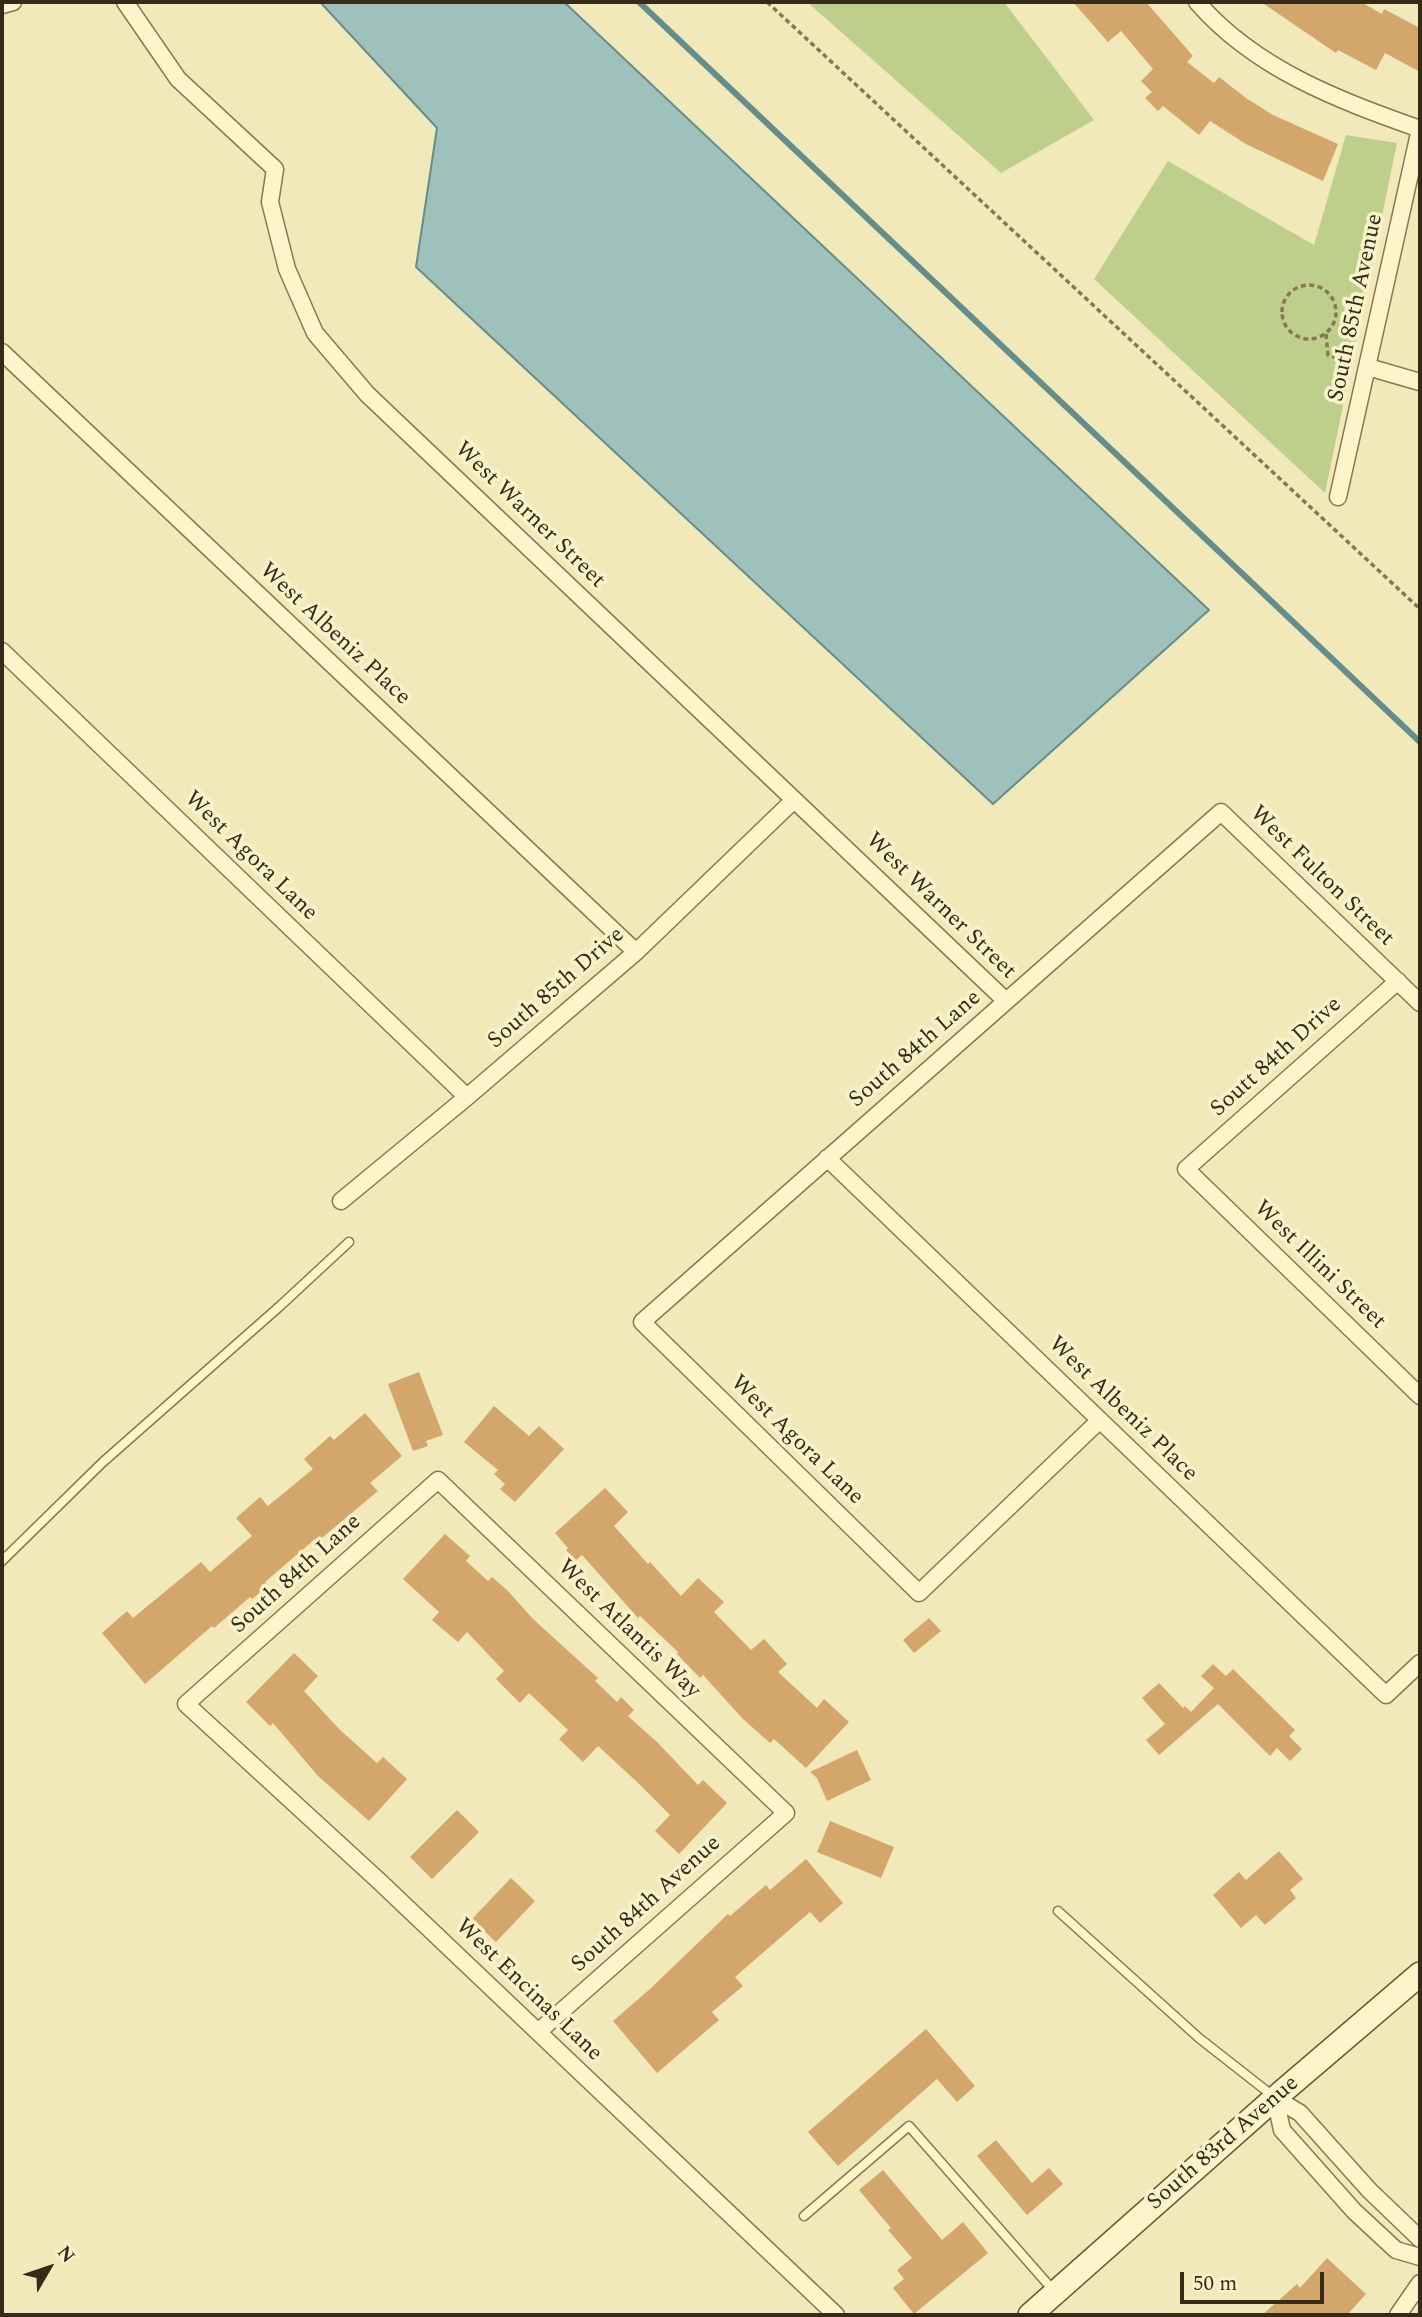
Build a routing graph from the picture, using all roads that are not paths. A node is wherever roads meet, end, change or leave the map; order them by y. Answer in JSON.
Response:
{"nodes":[{"id":1,"x":13,"y":2,"type":"edge"},
{"id":2,"x":125,"y":2,"type":"edge"},
{"id":3,"x":1197,"y":2,"type":"edge"},
{"id":4,"x":2,"y":5,"type":"edge"},
{"id":5,"x":1420,"y":129,"type":"edge"},
{"id":6,"x":2,"y":352,"type":"edge"},
{"id":7,"x":1368,"y":368,"type":"junction"},
{"id":8,"x":1420,"y":382,"type":"edge"},
{"id":9,"x":1338,"y":497,"type":"dead end"},
{"id":10,"x":2,"y":651,"type":"edge"},
{"id":11,"x":794,"y":800,"type":"junction"},
{"id":12,"x":1221,"y":812,"type":"joint"},
{"id":13,"x":635,"y":952,"type":"junction"},
{"id":14,"x":1398,"y":981,"type":"junction"},
{"id":15,"x":1006,"y":1001,"type":"junction"},
{"id":16,"x":1420,"y":1003,"type":"edge"},
{"id":17,"x":467,"y":1097,"type":"junction"},
{"id":18,"x":827,"y":1158,"type":"junction"},
{"id":19,"x":1186,"y":1169,"type":"joint"},
{"id":20,"x":341,"y":1201,"type":"dead end"},
{"id":21,"x":349,"y":1242,"type":"dead end"},
{"id":22,"x":642,"y":1322,"type":"joint"},
{"id":23,"x":1420,"y":1396,"type":"edge"},
{"id":24,"x":1100,"y":1420,"type":"junction"},
{"id":25,"x":438,"y":1480,"type":"joint"},
{"id":26,"x":2,"y":1561,"type":"edge"},
{"id":27,"x":1420,"y":1664,"type":"edge"},
{"id":28,"x":186,"y":1704,"type":"joint"},
{"id":29,"x":786,"y":1813,"type":"joint"},
{"id":30,"x":1058,"y":1912,"type":"dead end"},
{"id":31,"x":1420,"y":1974,"type":"edge"},
{"id":32,"x":538,"y":2032,"type":"junction"},
{"id":33,"x":1275,"y":2098,"type":"junction"},
{"id":34,"x":804,"y":2216,"type":"dead end"},
{"id":35,"x":1420,"y":2239,"type":"edge"},
{"id":36,"x":1420,"y":2257,"type":"edge"},
{"id":37,"x":1420,"y":2283,"type":"edge"},
{"id":38,"x":1055,"y":2292,"type":"junction"},
{"id":39,"x":836,"y":2315,"type":"edge"},
{"id":40,"x":1030,"y":2315,"type":"edge"},
{"id":41,"x":1398,"y":2315,"type":"edge"}],
"edges":[{"from":1,"to":4,"type":"street"},
{"from":2,"to":11,"type":"street","name":"West Warner Street"},
{"from":3,"to":5,"type":"street"},
{"from":5,"to":7,"type":"street","name":"South 85th Avenue"},
{"from":6,"to":13,"type":"street","name":"West Albeniz Place"},
{"from":7,"to":8,"type":"street"},
{"from":7,"to":9,"type":"street","name":"South 85th Avenue"},
{"from":10,"to":17,"type":"street","name":"West Agora Lane"},
{"from":11,"to":13,"type":"street","name":"South 85th Drive"},
{"from":11,"to":15,"type":"street","name":"West Warner Street"},
{"from":12,"to":14,"type":"street","name":"West Fulton Street"},
{"from":12,"to":15,"type":"street","name":"South 84th Lane"},
{"from":13,"to":17,"type":"street","name":"South 85th Drive"},
{"from":14,"to":16,"type":"street","name":"West Fulton Street"},
{"from":14,"to":19,"type":"street","name":"Soutt 84th Drive"},
{"from":15,"to":18,"type":"street","name":"South 84th Lane"},
{"from":17,"to":20,"type":"street","name":"South 85th Drive"},
{"from":18,"to":22,"type":"street","name":"South 84th Lane"},
{"from":18,"to":24,"type":"street","name":"West Albeniz Place"},
{"from":19,"to":23,"type":"street","name":"West Illini Street"},
{"from":21,"to":26,"type":"lane"},
{"from":22,"to":24,"type":"street","name":"West Agora Lane"},
{"from":24,"to":27,"type":"street","name":"West Albeniz Place"},
{"from":25,"to":28,"type":"street","name":"South 84th Lane"},
{"from":25,"to":29,"type":"street","name":"West Atlantis Way"},
{"from":28,"to":32,"type":"street","name":"West Encinas Lane"},
{"from":29,"to":32,"type":"street","name":"South 84th Avenue"},
{"from":30,"to":33,"type":"lane"},
{"from":31,"to":33,"type":"main road","name":"South 83rd Avenue"},
{"from":32,"to":39,"type":"street","name":"West Encinas Lane"},
{"from":33,"to":35,"type":"street"},
{"from":33,"to":36,"type":"street"},
{"from":33,"to":38,"type":"main road","name":"South 83rd Avenue"},
{"from":34,"to":38,"type":"lane"},
{"from":37,"to":41,"type":"street"},
{"from":38,"to":40,"type":"main road","name":"South 83rd Avenue"}]}
